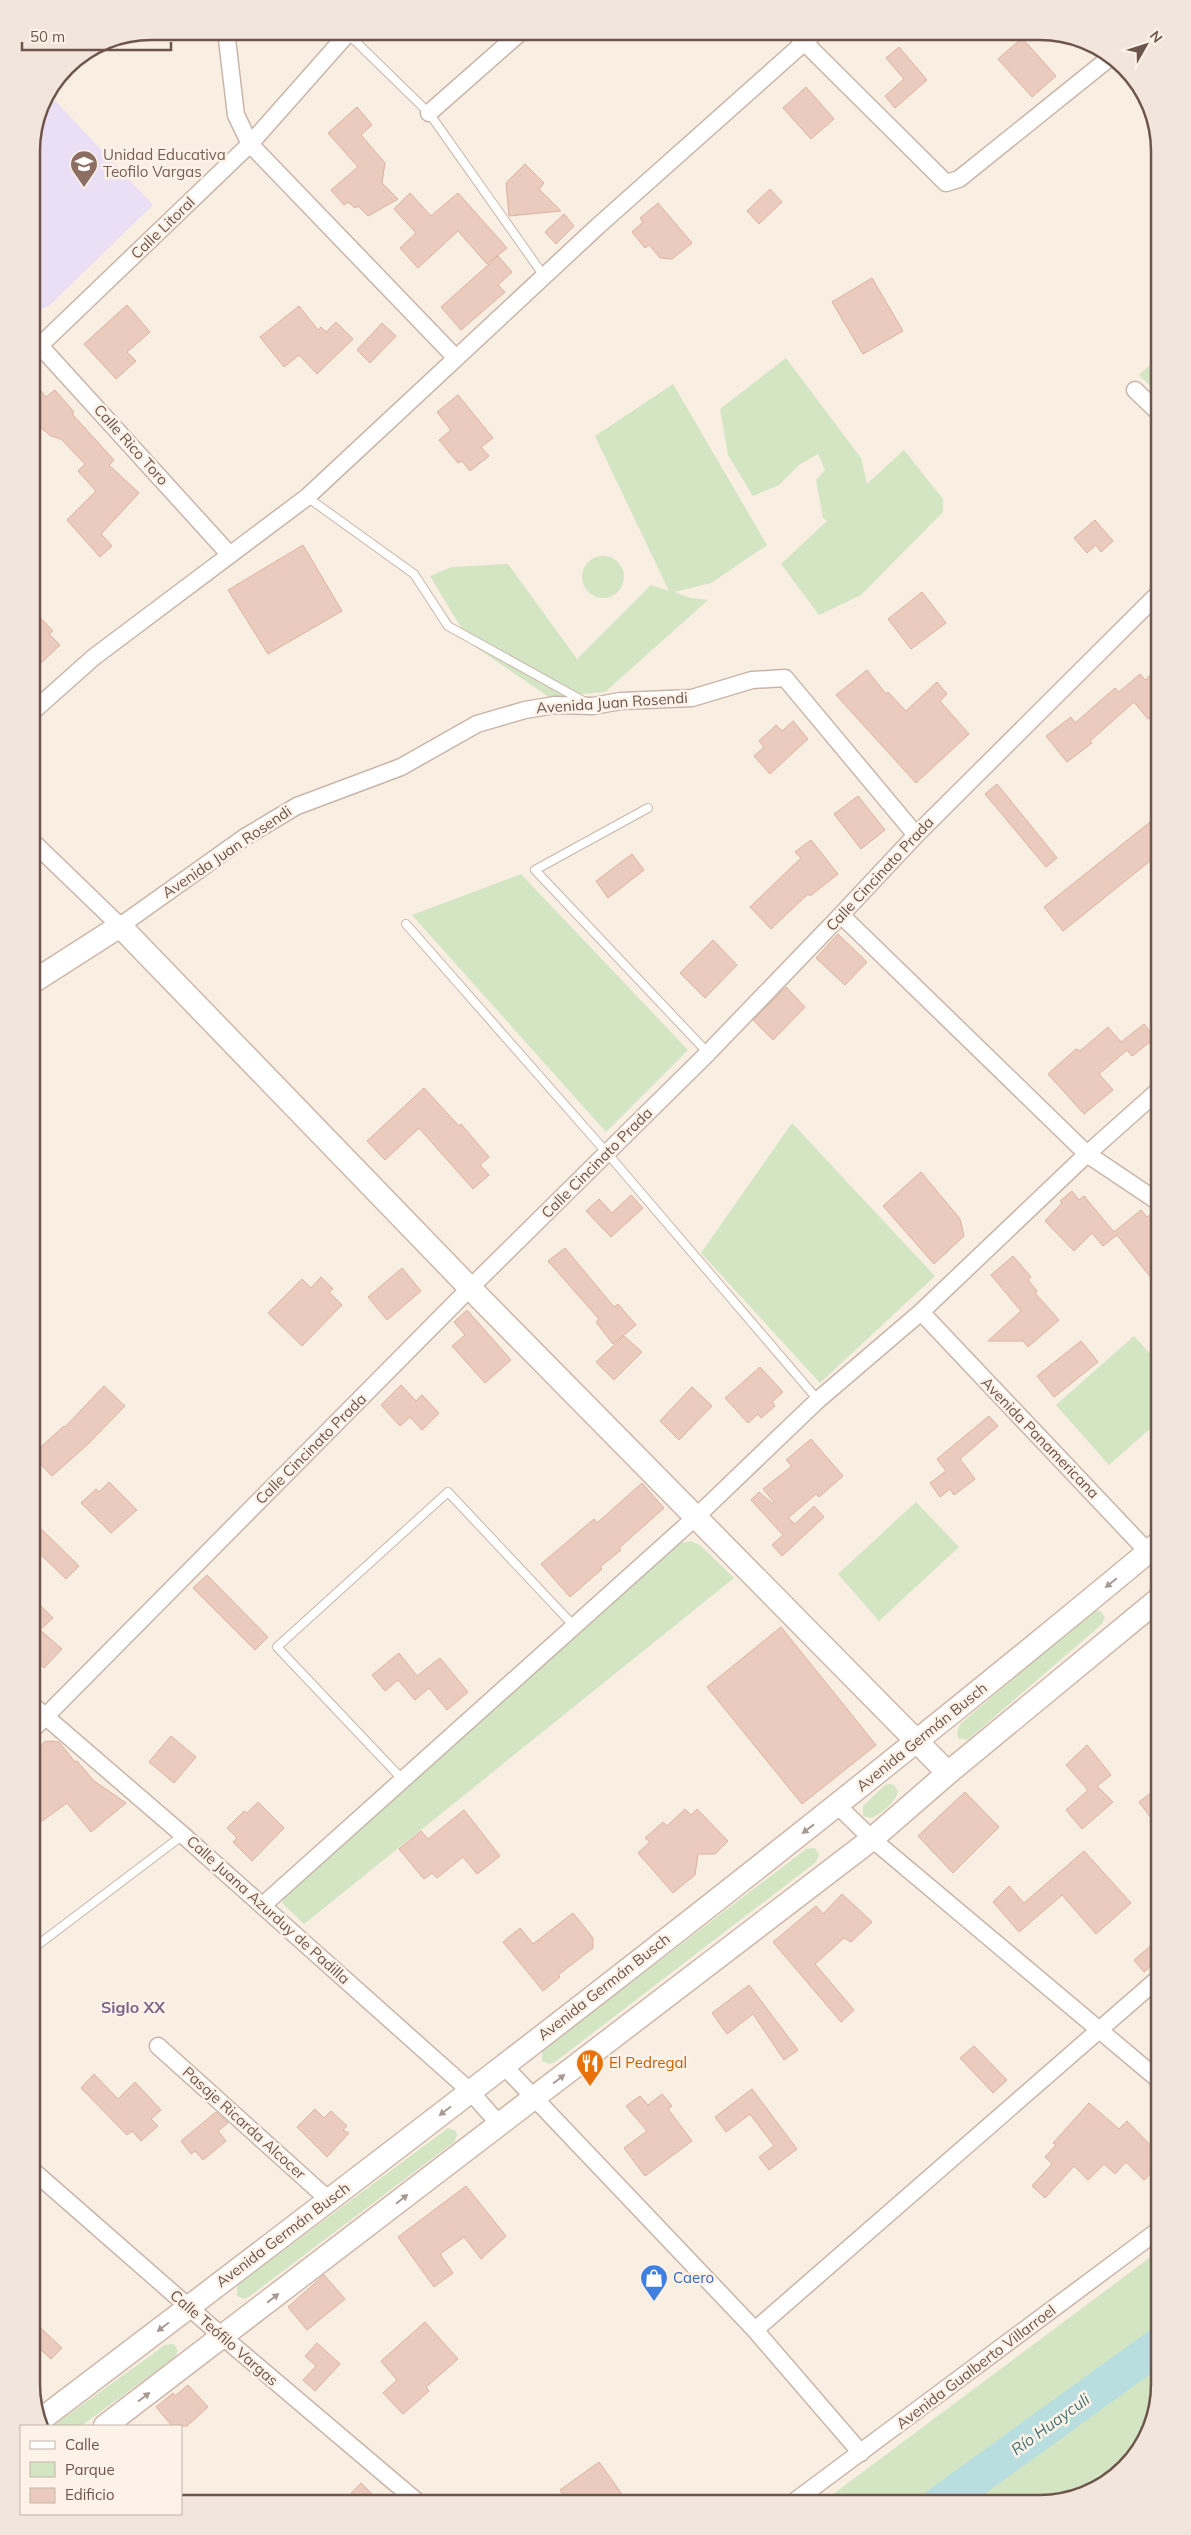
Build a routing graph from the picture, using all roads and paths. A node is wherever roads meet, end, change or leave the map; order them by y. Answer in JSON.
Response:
{"nodes":[{"id":1,"x":227,"y":40,"type":"edge"},
{"id":2,"x":343,"y":40,"type":"edge"},
{"id":3,"x":356,"y":40,"type":"edge"},
{"id":4,"x":512,"y":40,"type":"edge"},
{"id":5,"x":796,"y":40,"type":"edge"},
{"id":6,"x":800,"y":40,"type":"edge"},
{"id":7,"x":1105,"y":61,"type":"edge"},
{"id":8,"x":429,"y":113,"type":"junction"},
{"id":9,"x":250,"y":144,"type":"junction"},
{"id":10,"x":544,"y":276,"type":"junction"},
{"id":11,"x":40,"y":339,"type":"edge"},
{"id":12,"x":40,"y":351,"type":"edge"},
{"id":13,"x":456,"y":358,"type":"junction"},
{"id":14,"x":1135,"y":390,"type":"dead end"},
{"id":15,"x":1151,"y":405,"type":"edge"},
{"id":16,"x":308,"y":497,"type":"junction"},
{"id":17,"x":230,"y":555,"type":"junction"},
{"id":18,"x":1151,"y":601,"type":"edge"},
{"id":19,"x":40,"y":705,"type":"edge"},
{"id":20,"x":593,"y":706,"type":"junction"},
{"id":21,"x":648,"y":808,"type":"dead end"},
{"id":22,"x":916,"y":835,"type":"junction"},
{"id":23,"x":40,"y":849,"type":"edge"},
{"id":24,"x":841,"y":916,"type":"junction"},
{"id":25,"x":406,"y":924,"type":"dead end"},
{"id":26,"x":120,"y":926,"type":"junction"},
{"id":27,"x":40,"y":976,"type":"edge"},
{"id":28,"x":708,"y":1053,"type":"junction"},
{"id":29,"x":1151,"y":1097,"type":"edge"},
{"id":30,"x":607,"y":1153,"type":"junction"},
{"id":31,"x":1087,"y":1154,"type":"junction"},
{"id":32,"x":1151,"y":1197,"type":"edge"},
{"id":33,"x":470,"y":1288,"type":"junction"},
{"id":34,"x":921,"y":1312,"type":"junction"},
{"id":35,"x":818,"y":1400,"type":"junction"},
{"id":36,"x":697,"y":1516,"type":"junction"},
{"id":37,"x":1151,"y":1548,"type":"edge"},
{"id":38,"x":1151,"y":1557,"type":"edge"},
{"id":39,"x":1151,"y":1605,"type":"edge"},
{"id":40,"x":574,"y":1627,"type":"junction"},
{"id":41,"x":40,"y":1712,"type":"edge"},
{"id":42,"x":45,"y":1717,"type":"junction"},
{"id":43,"x":40,"y":1722,"type":"edge"},
{"id":44,"x":918,"y":1740,"type":"junction"},
{"id":45,"x":948,"y":1773,"type":"junction"},
{"id":46,"x":403,"y":1780,"type":"junction"},
{"id":47,"x":838,"y":1806,"type":"junction"},
{"id":48,"x":183,"y":1835,"type":"junction"},
{"id":49,"x":872,"y":1839,"type":"junction"},
{"id":50,"x":263,"y":1905,"type":"junction"},
{"id":51,"x":40,"y":1943,"type":"edge"},
{"id":52,"x":1151,"y":1985,"type":"edge"},
{"id":53,"x":1099,"y":2029,"type":"junction"},
{"id":54,"x":158,"y":2046,"type":"dead end"},
{"id":55,"x":503,"y":2065,"type":"junction"},
{"id":56,"x":1151,"y":2073,"type":"edge"},
{"id":57,"x":470,"y":2091,"type":"junction"},
{"id":58,"x":534,"y":2098,"type":"junction"},
{"id":59,"x":499,"y":2124,"type":"junction"},
{"id":60,"x":40,"y":2177,"type":"edge"},
{"id":61,"x":329,"y":2200,"type":"junction"},
{"id":62,"x":1151,"y":2236,"type":"edge"},
{"id":63,"x":188,"y":2307,"type":"junction"},
{"id":64,"x":756,"y":2330,"type":"junction"},
{"id":65,"x":223,"y":2337,"type":"junction"},
{"id":66,"x":45,"y":2416,"type":"edge"},
{"id":67,"x":106,"y":2425,"type":"edge"},
{"id":68,"x":861,"y":2453,"type":"junction"},
{"id":69,"x":409,"y":2495,"type":"edge"},
{"id":70,"x":803,"y":2495,"type":"edge"}],
"edges":[{"from":1,"to":9,"type":"street"},
{"from":2,"to":9,"type":"street","name":"Calle Litoral"},
{"from":3,"to":8,"type":"lane"},
{"from":4,"to":8,"type":"street"},
{"from":5,"to":10,"type":"street"},
{"from":6,"to":7,"type":"street"},
{"from":8,"to":10,"type":"lane"},
{"from":9,"to":11,"type":"street","name":"Calle Litoral"},
{"from":9,"to":13,"type":"street"},
{"from":10,"to":13,"type":"street"},
{"from":12,"to":17,"type":"street","name":"Calle Rico Toro"},
{"from":13,"to":16,"type":"street"},
{"from":14,"to":15,"type":"street"},
{"from":16,"to":17,"type":"street"},
{"from":16,"to":20,"type":"lane"},
{"from":17,"to":19,"type":"street"},
{"from":18,"to":22,"type":"street","name":"Calle Cincinato Prada"},
{"from":20,"to":22,"type":"street","name":"Avenida Juan Rosendi"},
{"from":20,"to":26,"type":"street","name":"Avenida Juan Rosendi"},
{"from":21,"to":28,"type":"lane"},
{"from":22,"to":24,"type":"street","name":"Calle Cincinato Prada"},
{"from":23,"to":26,"type":"street"},
{"from":24,"to":28,"type":"street","name":"Calle Cincinato Prada"},
{"from":24,"to":31,"type":"street"},
{"from":25,"to":30,"type":"lane"},
{"from":26,"to":27,"type":"main road","name":"Avenida Juan Rosendi"},
{"from":26,"to":33,"type":"main road"},
{"from":28,"to":30,"type":"street","name":"Calle Cincinato Prada"},
{"from":29,"to":31,"type":"street"},
{"from":30,"to":33,"type":"street","name":"Calle Cincinato Prada"},
{"from":30,"to":35,"type":"lane"},
{"from":31,"to":32,"type":"street"},
{"from":31,"to":34,"type":"street"},
{"from":33,"to":36,"type":"main road"},
{"from":33,"to":42,"type":"street","name":"Calle Cincinato Prada"},
{"from":34,"to":35,"type":"street"},
{"from":34,"to":37,"type":"street","name":"Avenida Panamericana"},
{"from":35,"to":36,"type":"street"},
{"from":36,"to":40,"type":"street"},
{"from":36,"to":44,"type":"main road"},
{"from":38,"to":44,"type":"main road","name":"Avenida Germán Busch","one_way":true},
{"from":39,"to":45,"type":"main road"},
{"from":40,"to":46,"type":"street"},
{"from":40,"to":46,"type":"lane"},
{"from":41,"to":42,"type":"street","name":"Calle Juana Azurduy de Padilla"},
{"from":42,"to":43,"type":"street","name":"Calle Cincinato Prada"},
{"from":42,"to":48,"type":"street","name":"Calle Juana Azurduy de Padilla"},
{"from":44,"to":45,"type":"main road"},
{"from":44,"to":47,"type":"main road","name":"Avenida Germán Busch"},
{"from":45,"to":49,"type":"main road"},
{"from":46,"to":50,"type":"street"},
{"from":47,"to":49,"type":"street"},
{"from":47,"to":55,"type":"main road","name":"Avenida Germán Busch","one_way":true},
{"from":48,"to":50,"type":"street","name":"Calle Juana Azurduy de Padilla"},
{"from":48,"to":51,"type":"lane"},
{"from":49,"to":53,"type":"street"},
{"from":58,"to":49,"type":"main road","one_way":true},
{"from":50,"to":57,"type":"street","name":"Calle Juana Azurduy de Padilla"},
{"from":52,"to":53,"type":"street"},
{"from":53,"to":56,"type":"street"},
{"from":53,"to":64,"type":"street"},
{"from":54,"to":61,"type":"street","name":"Pasaje Ricarda Alcocer"},
{"from":55,"to":57,"type":"main road","name":"Avenida Germán Busch"},
{"from":55,"to":58,"type":"street"},
{"from":57,"to":59,"type":"street","name":"Calle Juana Azurduy de Padilla"},
{"from":57,"to":61,"type":"main road","name":"Avenida Germán Busch","one_way":true},
{"from":58,"to":59,"type":"main road"},
{"from":58,"to":64,"type":"street"},
{"from":65,"to":59,"type":"main road","one_way":true},
{"from":60,"to":63,"type":"street","name":"Calle Teófilo Vargas"},
{"from":61,"to":63,"type":"main road","name":"Avenida Germán Busch"},
{"from":62,"to":68,"type":"street","name":"Avenida Gualberto Villarroel"},
{"from":63,"to":65,"type":"street","name":"Calle Teófilo Vargas"},
{"from":63,"to":66,"type":"main road","name":"Avenida Germán Busch","one_way":true},
{"from":64,"to":68,"type":"street"},
{"from":67,"to":65,"type":"main road","one_way":true},
{"from":65,"to":69,"type":"street","name":"Calle Teófilo Vargas"},
{"from":68,"to":70,"type":"street","name":"Avenida Gualberto Villarroel"}]}
